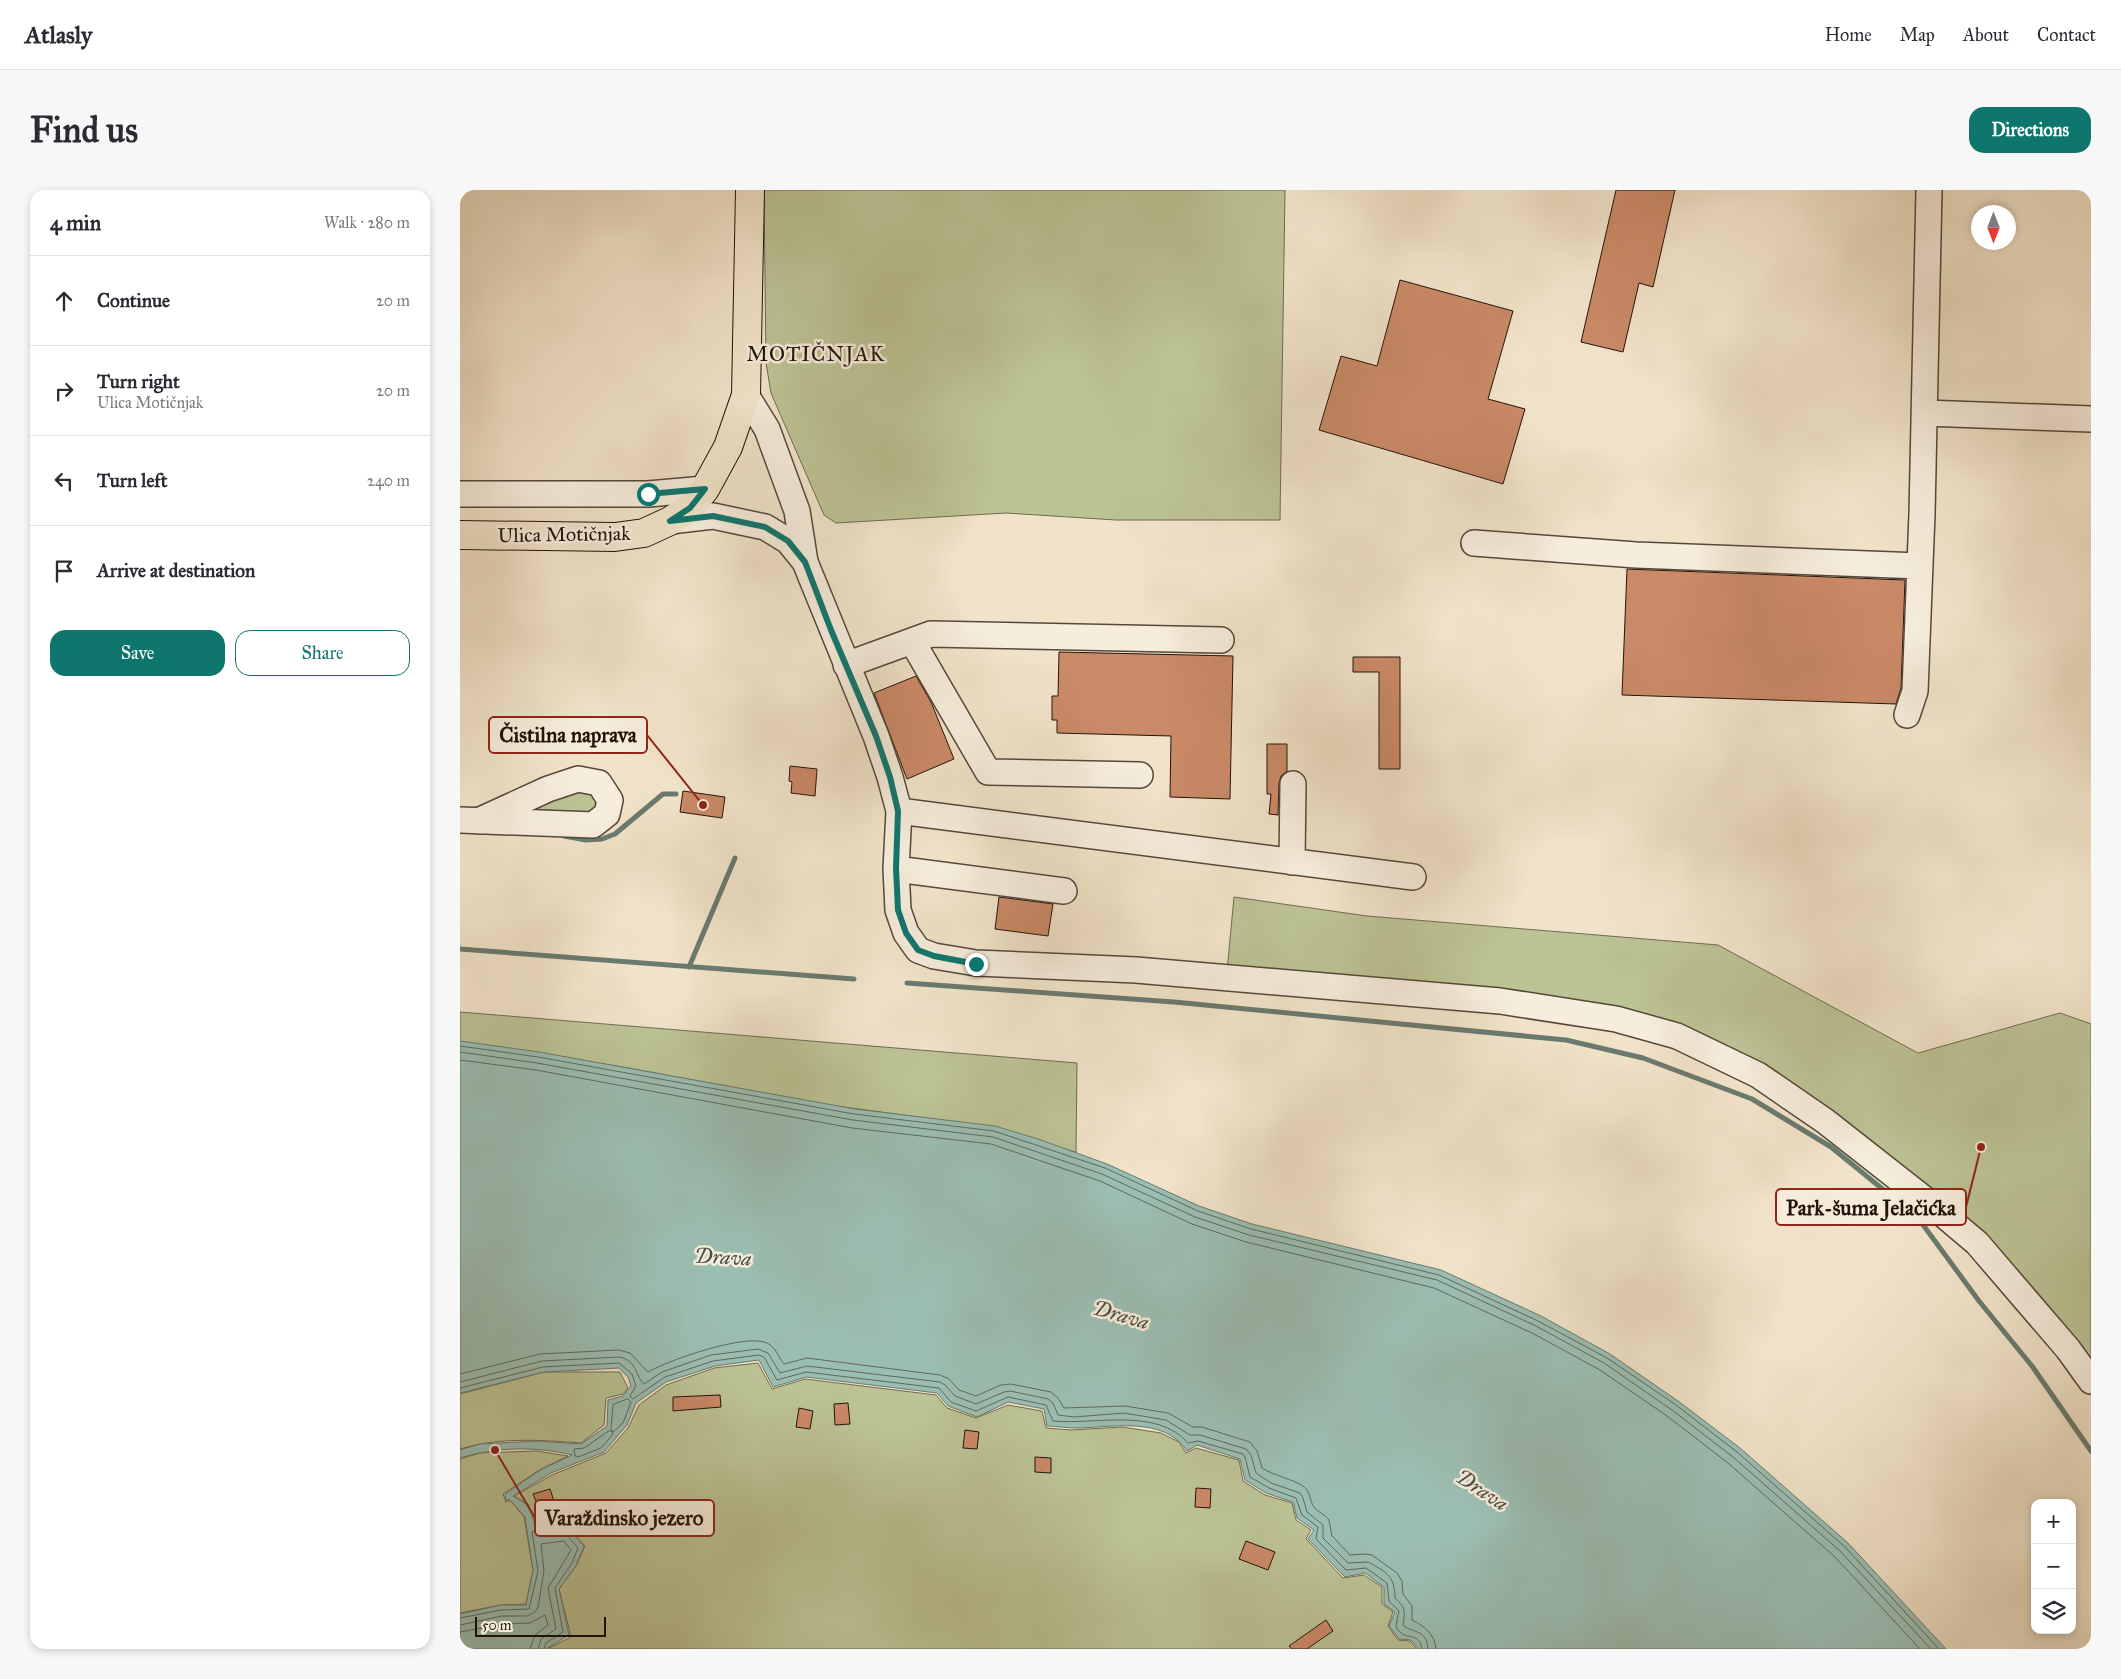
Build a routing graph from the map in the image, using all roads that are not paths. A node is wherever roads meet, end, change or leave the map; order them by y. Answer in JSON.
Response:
{"nodes":[{"id":1,"x":750,"y":190,"type":"edge"},
{"id":2,"x":1929,"y":190,"type":"edge"},
{"id":3,"x":746,"y":395,"type":"junction"},
{"id":4,"x":1925,"y":413,"type":"junction"},
{"id":5,"x":2091,"y":419,"type":"edge"},
{"id":6,"x":705,"y":489,"type":"junction"},
{"id":7,"x":460,"y":494,"type":"edge"},
{"id":8,"x":670,"y":521,"type":"junction"},
{"id":9,"x":460,"y":534,"type":"edge"},
{"id":10,"x":1474,"y":543,"type":"dead end"},
{"id":11,"x":805,"y":562,"type":"junction"},
{"id":12,"x":1920,"y":566,"type":"junction"},
{"id":13,"x":1221,"y":640,"type":"dead end"},
{"id":14,"x":912,"y":641,"type":"junction"},
{"id":15,"x":846,"y":665,"type":"junction"},
{"id":16,"x":1907,"y":715,"type":"dead end"},
{"id":17,"x":1140,"y":775,"type":"dead end"},
{"id":18,"x":1293,"y":784,"type":"dead end"},
{"id":19,"x":898,"y":811,"type":"junction"},
{"id":20,"x":1292,"y":862,"type":"junction"},
{"id":21,"x":896,"y":868,"type":"junction"},
{"id":22,"x":1413,"y":877,"type":"dead end"},
{"id":23,"x":1064,"y":891,"type":"dead end"},
{"id":24,"x":2091,"y":1381,"type":"edge"}],
"edges":[{"from":1,"to":3,"type":"main road","name":"Ulica Motičnjak"},
{"from":2,"to":4,"type":"street"},
{"from":3,"to":6,"type":"main road","name":"Ulica Motičnjak"},
{"from":3,"to":11,"type":"street"},
{"from":4,"to":5,"type":"street"},
{"from":4,"to":12,"type":"street"},
{"from":6,"to":7,"type":"street"},
{"from":6,"to":8,"type":"main road","name":"Ulica Motičnjak"},
{"from":8,"to":9,"type":"main road","name":"Ulica Motičnjak"},
{"from":8,"to":11,"type":"street"},
{"from":10,"to":12,"type":"street"},
{"from":11,"to":15,"type":"street"},
{"from":12,"to":16,"type":"street"},
{"from":13,"to":14,"type":"street"},
{"from":14,"to":15,"type":"street"},
{"from":14,"to":17,"type":"street"},
{"from":15,"to":19,"type":"street"},
{"from":18,"to":20,"type":"street"},
{"from":19,"to":20,"type":"street"},
{"from":19,"to":21,"type":"street"},
{"from":20,"to":22,"type":"street"},
{"from":21,"to":23,"type":"street"},
{"from":21,"to":24,"type":"street"}]}
